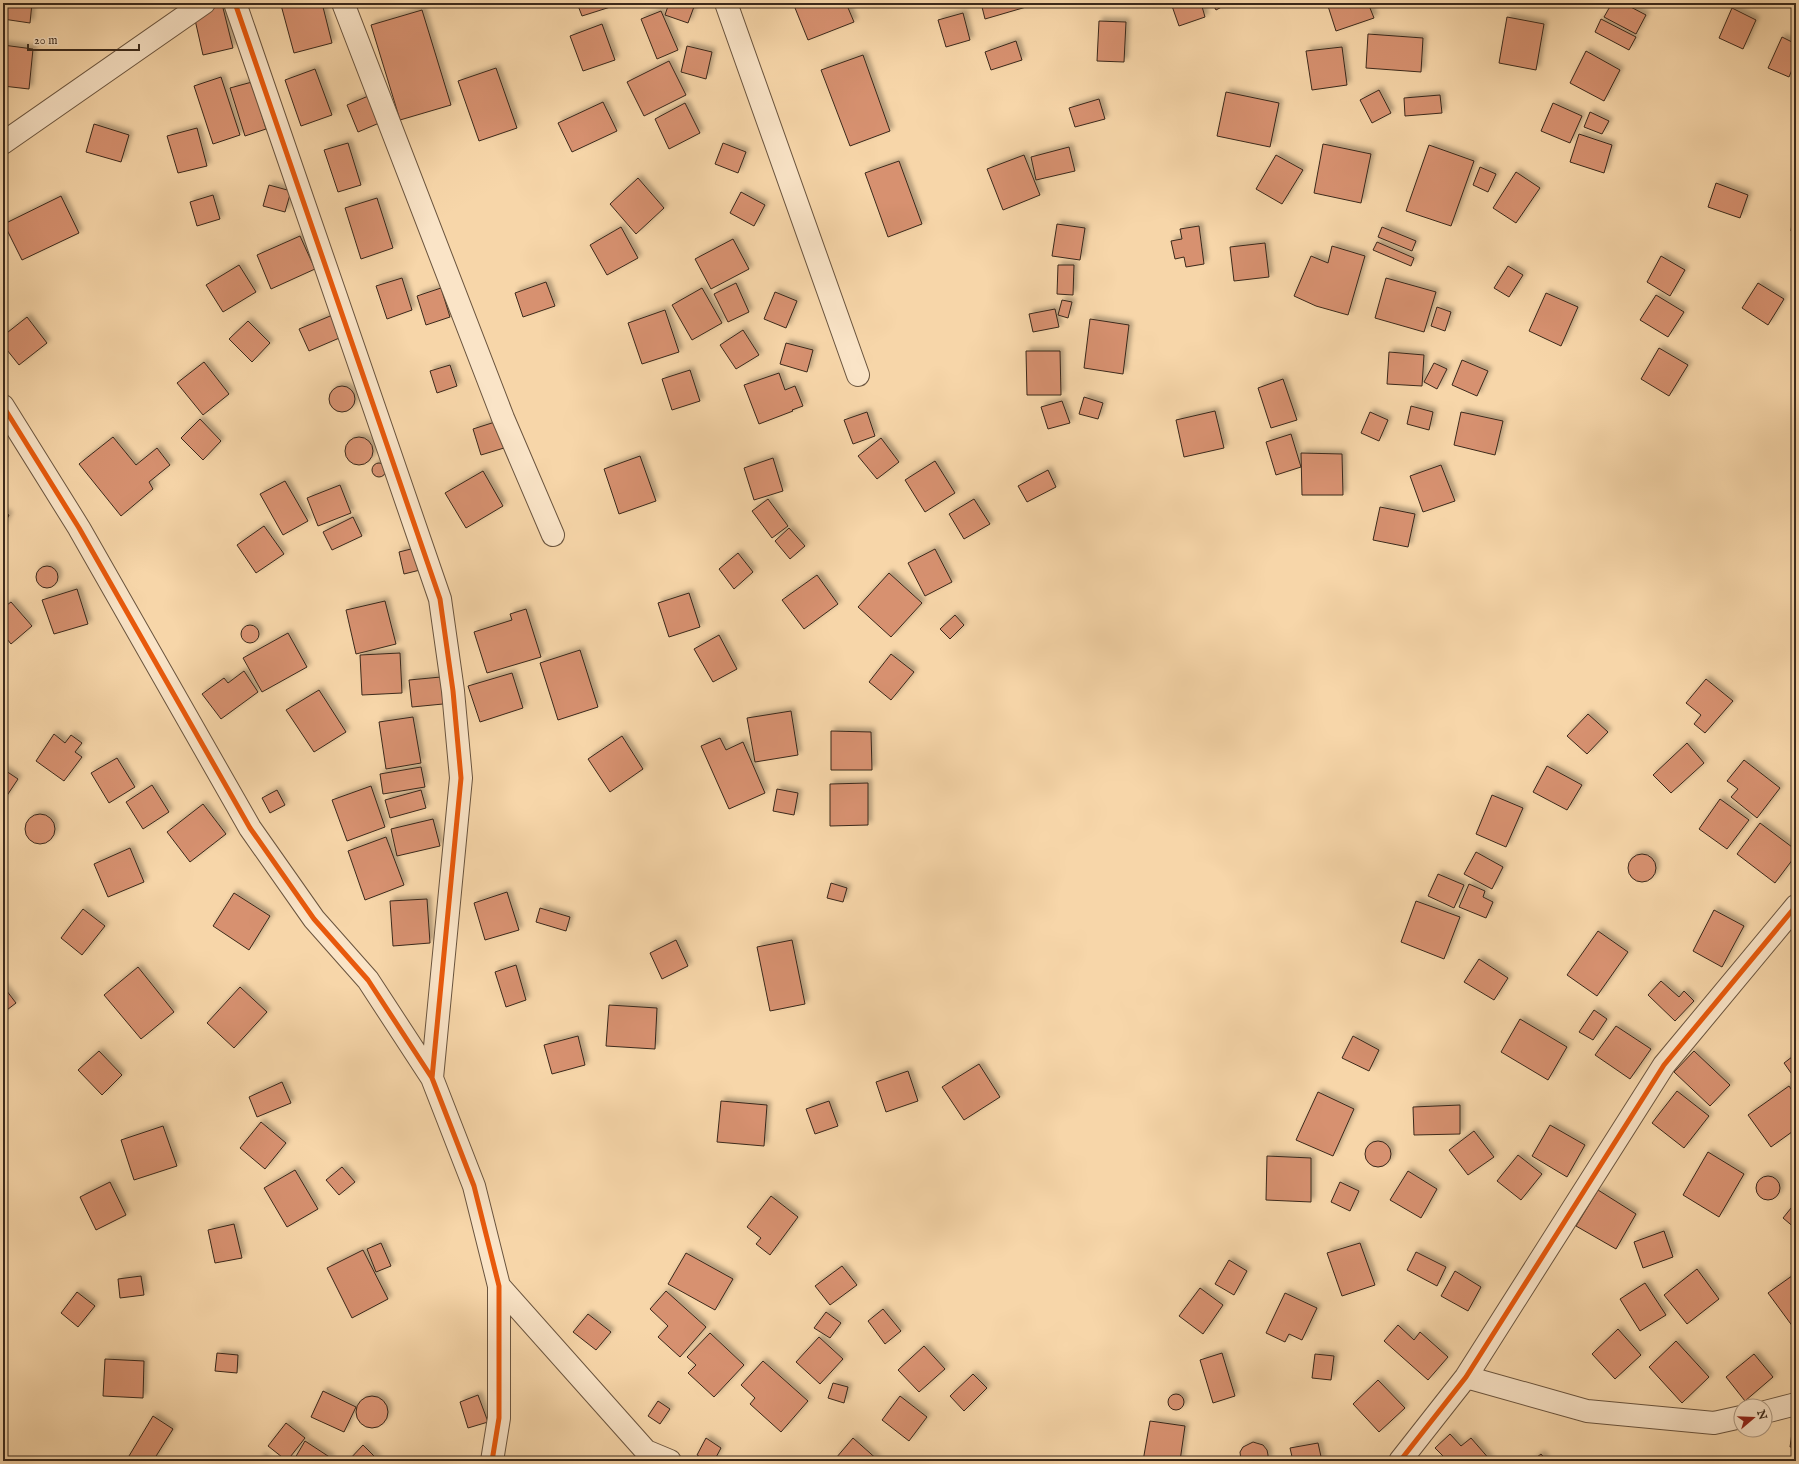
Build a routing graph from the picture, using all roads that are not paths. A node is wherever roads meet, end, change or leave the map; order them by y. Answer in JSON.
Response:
{"nodes":[{"id":1,"x":204,"y":3,"type":"edge"},
{"id":2,"x":235,"y":3,"type":"edge"},
{"id":3,"x":343,"y":3,"type":"edge"},
{"id":4,"x":726,"y":3,"type":"edge"},
{"id":5,"x":3,"y":143,"type":"edge"},
{"id":6,"x":858,"y":375,"type":"dead end"},
{"id":7,"x":3,"y":406,"type":"edge"},
{"id":8,"x":553,"y":535,"type":"dead end"},
{"id":9,"x":1796,"y":906,"type":"edge"},
{"id":10,"x":432,"y":1078,"type":"junction"},
{"id":11,"x":499,"y":1286,"type":"junction"},
{"id":12,"x":1466,"y":1377,"type":"junction"},
{"id":13,"x":1796,"y":1404,"type":"edge"},
{"id":14,"x":1773,"y":1410,"type":"edge"},
{"id":15,"x":1733,"y":1419,"type":"edge"},
{"id":16,"x":649,"y":1456,"type":"edge"},
{"id":17,"x":492,"y":1461,"type":"edge"},
{"id":18,"x":670,"y":1461,"type":"edge"},
{"id":19,"x":1400,"y":1461,"type":"edge"}],
"edges":[{"from":1,"to":5,"type":"street"},
{"from":2,"to":10,"type":"street"},
{"from":3,"to":8,"type":"street"},
{"from":4,"to":6,"type":"street"},
{"from":7,"to":10,"type":"street"},
{"from":9,"to":12,"type":"street"},
{"from":10,"to":11,"type":"street"},
{"from":11,"to":16,"type":"street"},
{"from":11,"to":17,"type":"street"},
{"from":12,"to":15,"type":"street"},
{"from":12,"to":19,"type":"street"},
{"from":13,"to":14,"type":"street"},
{"from":16,"to":18,"type":"street"}]}
